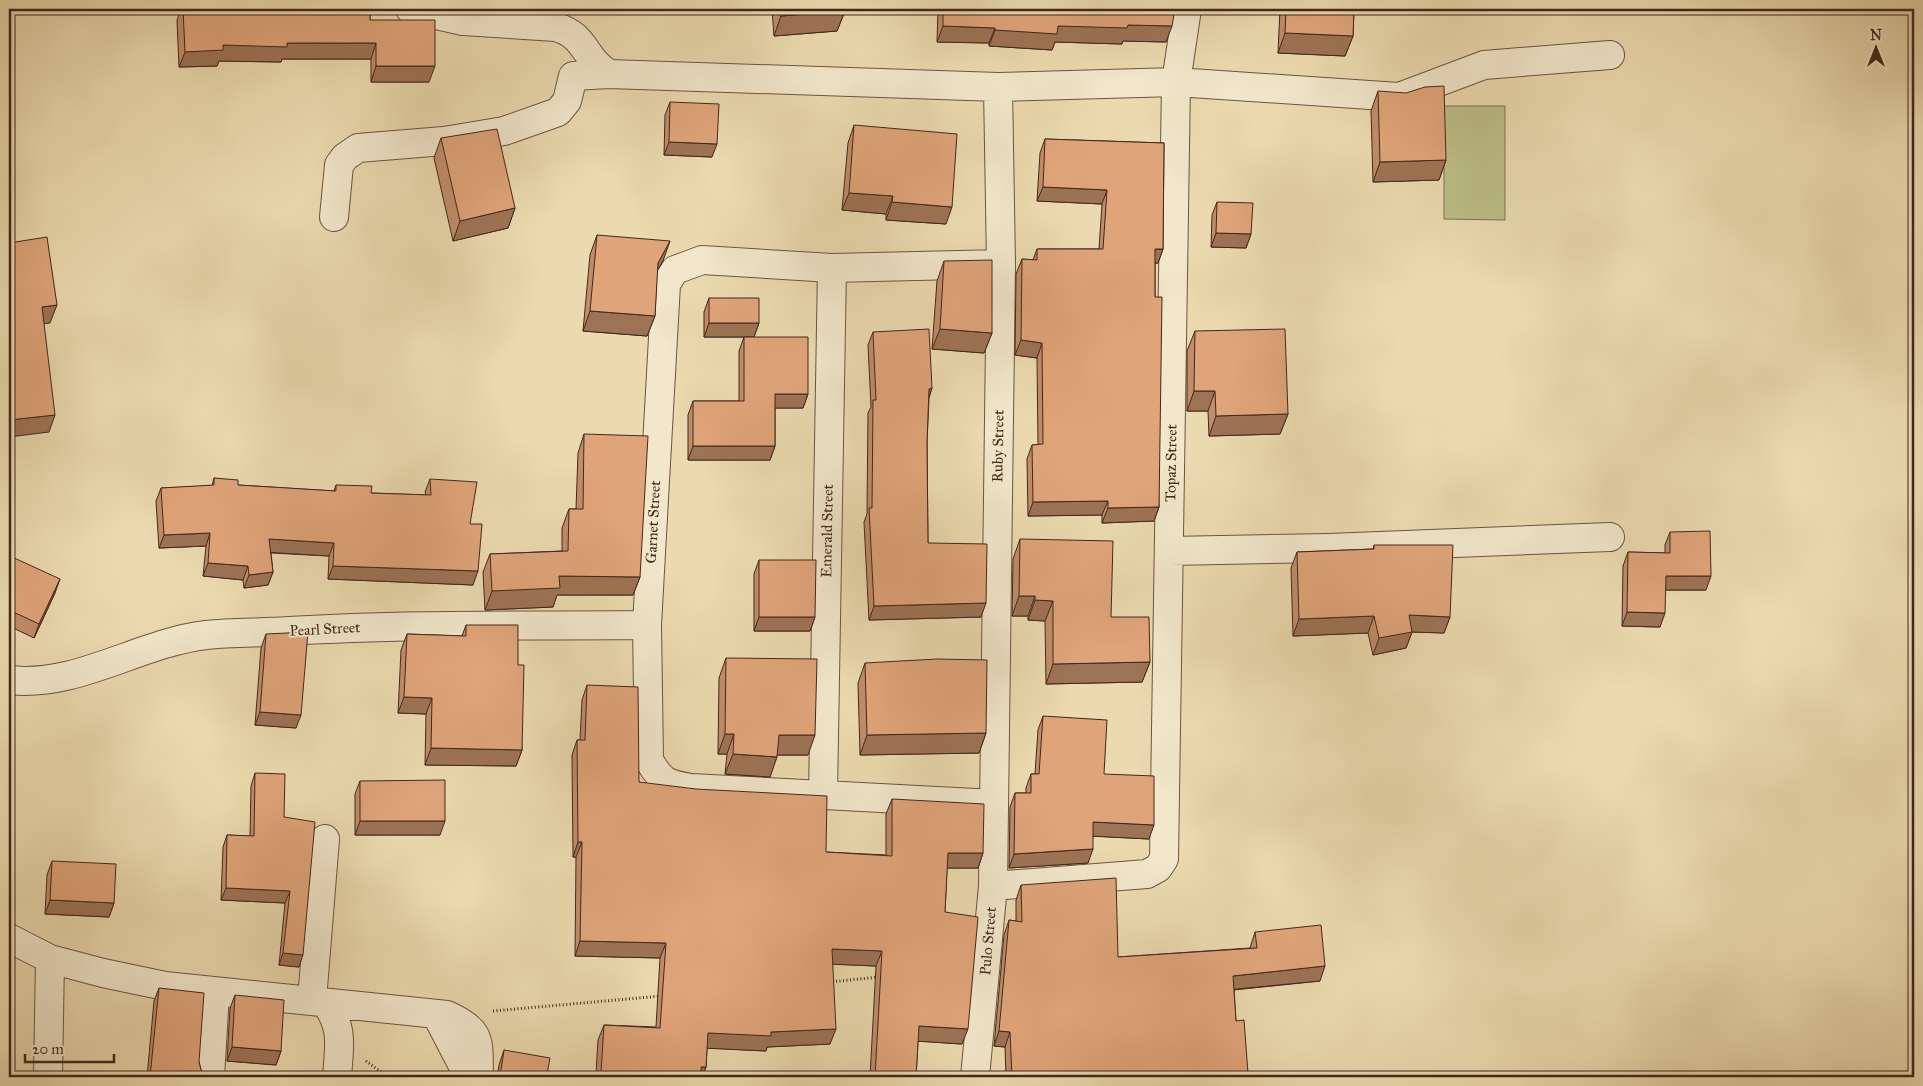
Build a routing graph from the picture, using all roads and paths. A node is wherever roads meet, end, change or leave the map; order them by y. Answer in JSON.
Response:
{"nodes":[{"id":1,"x":410,"y":9,"type":"edge"},
{"id":2,"x":1187,"y":9,"type":"edge"},
{"id":3,"x":1610,"y":55,"type":"dead end"},
{"id":4,"x":609,"y":74,"type":"junction"},
{"id":5,"x":1176,"y":82,"type":"junction"},
{"id":6,"x":998,"y":87,"type":"junction"},
{"id":7,"x":334,"y":217,"type":"dead end"},
{"id":8,"x":1001,"y":264,"type":"junction"},
{"id":9,"x":832,"y":268,"type":"junction"},
{"id":10,"x":1610,"y":537,"type":"dead end"},
{"id":11,"x":1170,"y":551,"type":"junction"},
{"id":12,"x":647,"y":625,"type":"junction"},
{"id":13,"x":9,"y":680,"type":"edge"},
{"id":14,"x":823,"y":795,"type":"junction"},
{"id":15,"x":994,"y":804,"type":"junction"},
{"id":16,"x":325,"y":839,"type":"dead end"},
{"id":17,"x":993,"y":886,"type":"junction"},
{"id":18,"x":9,"y":938,"type":"edge"},
{"id":19,"x":50,"y":959,"type":"junction"},
{"id":20,"x":890,"y":976,"type":"edge"},
{"id":21,"x":821,"y":982,"type":"edge"},
{"id":22,"x":215,"y":993,"type":"junction"},
{"id":23,"x":664,"y":996,"type":"edge"},
{"id":24,"x":319,"y":1002,"type":"junction"},
{"id":25,"x":442,"y":1015,"type":"junction"},
{"id":26,"x":48,"y":1077,"type":"edge"},
{"id":27,"x":210,"y":1077,"type":"edge"},
{"id":28,"x":336,"y":1077,"type":"edge"},
{"id":29,"x":473,"y":1077,"type":"edge"},
{"id":30,"x":479,"y":1077,"type":"edge"},
{"id":31,"x":975,"y":1077,"type":"edge"}],
"edges":[{"from":1,"to":4,"type":"street"},
{"from":2,"to":5,"type":"street","name":"Topaz Street"},
{"from":3,"to":5,"type":"street"},
{"from":4,"to":6,"type":"street"},
{"from":4,"to":7,"type":"street"},
{"from":5,"to":6,"type":"street"},
{"from":5,"to":11,"type":"street","name":"Topaz Street"},
{"from":6,"to":8,"type":"street","name":"Ruby Street"},
{"from":8,"to":9,"type":"street"},
{"from":8,"to":15,"type":"street","name":"Ruby Street"},
{"from":9,"to":12,"type":"street","name":"Garnet Street"},
{"from":9,"to":14,"type":"street","name":"Emerald Street"},
{"from":10,"to":11,"type":"street"},
{"from":11,"to":17,"type":"street","name":"Topaz Street"},
{"from":12,"to":13,"type":"street","name":"Pearl Street"},
{"from":12,"to":14,"type":"street","name":"Garnet Street"},
{"from":14,"to":15,"type":"street"},
{"from":15,"to":17,"type":"street","name":"Pulo Street"},
{"from":16,"to":24,"type":"street"},
{"from":17,"to":31,"type":"street","name":"Pulo Street"},
{"from":18,"to":19,"type":"street"},
{"from":19,"to":22,"type":"street"},
{"from":19,"to":26,"type":"street"},
{"from":20,"to":21,"type":"path"},
{"from":22,"to":24,"type":"street"},
{"from":22,"to":27,"type":"street"},
{"from":23,"to":25,"type":"path"},
{"from":24,"to":25,"type":"street"},
{"from":24,"to":28,"type":"street"},
{"from":25,"to":29,"type":"street"},
{"from":25,"to":30,"type":"street"}]}
